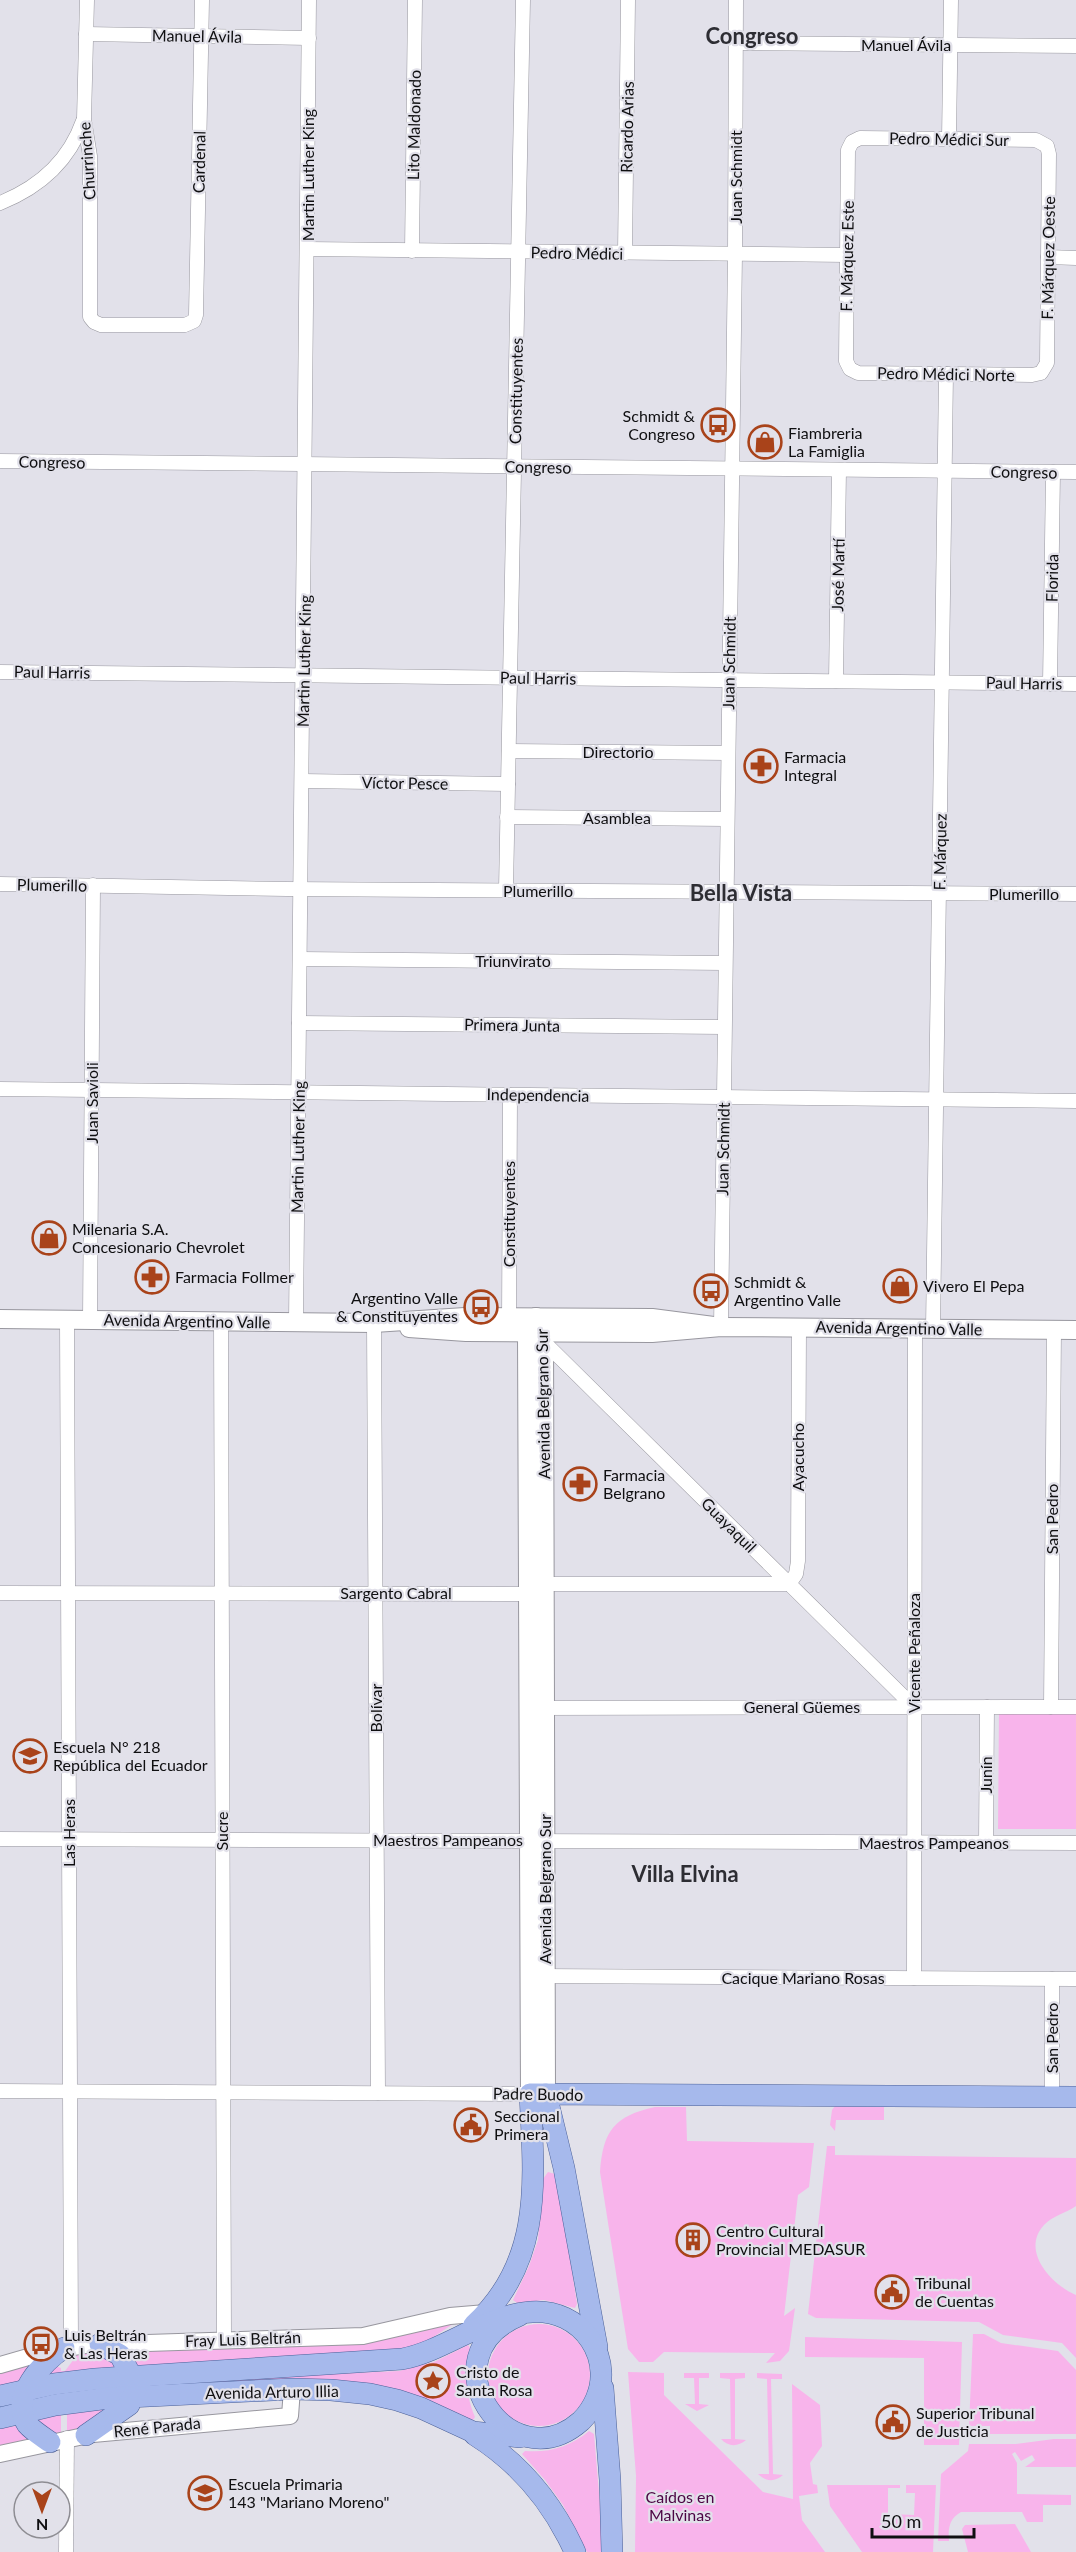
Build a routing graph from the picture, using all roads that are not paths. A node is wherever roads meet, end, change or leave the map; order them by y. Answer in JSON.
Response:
{"nodes":[{"id":1,"x":87,"y":0,"type":"edge"},
{"id":2,"x":202,"y":0,"type":"edge"},
{"id":3,"x":309,"y":0,"type":"edge"},
{"id":4,"x":415,"y":0,"type":"edge"},
{"id":5,"x":523,"y":0,"type":"edge"},
{"id":6,"x":628,"y":0,"type":"edge"},
{"id":7,"x":736,"y":0,"type":"edge"},
{"id":8,"x":951,"y":0,"type":"edge"},
{"id":9,"x":86,"y":34,"type":"junction"},
{"id":10,"x":202,"y":36,"type":"junction"},
{"id":11,"x":309,"y":38,"type":"junction"},
{"id":12,"x":736,"y":44,"type":"junction"},
{"id":13,"x":950,"y":45,"type":"junction"},
{"id":14,"x":1076,"y":46,"type":"edge"},
{"id":15,"x":84,"y":119,"type":"junction"},
{"id":16,"x":949,"y":139,"type":"junction"},
{"id":17,"x":852,"y":142,"type":"joint"},
{"id":18,"x":1045,"y":144,"type":"joint"},
{"id":19,"x":0,"y":203,"type":"edge"},
{"id":20,"x":307,"y":249,"type":"junction"},
{"id":21,"x":412,"y":251,"type":"junction"},
{"id":22,"x":518,"y":252,"type":"junction"},
{"id":23,"x":625,"y":253,"type":"junction"},
{"id":24,"x":735,"y":254,"type":"junction"},
{"id":25,"x":847,"y":255,"type":"junction"},
{"id":26,"x":1048,"y":257,"type":"junction"},
{"id":27,"x":1076,"y":258,"type":"edge"},
{"id":28,"x":93,"y":321,"type":"joint"},
{"id":29,"x":850,"y":369,"type":"joint"},
{"id":30,"x":1042,"y":371,"type":"joint"},
{"id":31,"x":946,"y":374,"type":"junction"},
{"id":32,"x":0,"y":461,"type":"edge"},
{"id":33,"x":306,"y":464,"type":"junction"},
{"id":34,"x":514,"y":466,"type":"junction"},
{"id":35,"x":731,"y":468,"type":"junction"},
{"id":36,"x":839,"y":470,"type":"junction"},
{"id":37,"x":945,"y":471,"type":"junction"},
{"id":38,"x":1053,"y":472,"type":"junction"},
{"id":39,"x":1076,"y":472,"type":"edge"},
{"id":40,"x":0,"y":672,"type":"edge"},
{"id":41,"x":303,"y":675,"type":"junction"},
{"id":42,"x":510,"y":678,"type":"junction"},
{"id":43,"x":728,"y":680,"type":"junction"},
{"id":44,"x":837,"y":681,"type":"junction"},
{"id":45,"x":942,"y":682,"type":"junction"},
{"id":46,"x":1050,"y":684,"type":"junction"},
{"id":47,"x":1076,"y":684,"type":"edge"},
{"id":48,"x":508,"y":752,"type":"junction"},
{"id":49,"x":728,"y":753,"type":"junction"},
{"id":50,"x":302,"y":781,"type":"junction"},
{"id":51,"x":508,"y":784,"type":"junction"},
{"id":52,"x":507,"y":817,"type":"junction"},
{"id":53,"x":727,"y":819,"type":"junction"},
{"id":54,"x":0,"y":884,"type":"edge"},
{"id":55,"x":93,"y":885,"type":"junction"},
{"id":56,"x":301,"y":889,"type":"junction"},
{"id":57,"x":506,"y":890,"type":"junction"},
{"id":58,"x":726,"y":892,"type":"junction"},
{"id":59,"x":939,"y":893,"type":"junction"},
{"id":60,"x":1076,"y":894,"type":"edge"},
{"id":61,"x":300,"y":959,"type":"junction"},
{"id":62,"x":725,"y":963,"type":"junction"},
{"id":63,"x":299,"y":1023,"type":"junction"},
{"id":64,"x":724,"y":1027,"type":"junction"},
{"id":65,"x":0,"y":1089,"type":"edge"},
{"id":66,"x":92,"y":1090,"type":"junction"},
{"id":67,"x":299,"y":1093,"type":"junction"},
{"id":68,"x":510,"y":1095,"type":"junction"},
{"id":69,"x":724,"y":1097,"type":"junction"},
{"id":70,"x":936,"y":1099,"type":"junction"},
{"id":71,"x":1076,"y":1101,"type":"edge"},
{"id":72,"x":0,"y":1319,"type":"edge"},
{"id":73,"x":67,"y":1320,"type":"junction"},
{"id":74,"x":90,"y":1320,"type":"junction"},
{"id":75,"x":221,"y":1321,"type":"junction"},
{"id":76,"x":296,"y":1322,"type":"junction"},
{"id":77,"x":374,"y":1323,"type":"junction"},
{"id":78,"x":509,"y":1325,"type":"junction"},
{"id":79,"x":721,"y":1327,"type":"junction"},
{"id":80,"x":799,"y":1327,"type":"junction"},
{"id":81,"x":924,"y":1329,"type":"junction"},
{"id":82,"x":1054,"y":1330,"type":"junction"},
{"id":83,"x":1076,"y":1330,"type":"edge"},
{"id":84,"x":538,"y":1331,"type":"junction"},
{"id":85,"x":545,"y":1584,"type":"junction"},
{"id":86,"x":789,"y":1584,"type":"junction"},
{"id":87,"x":0,"y":1593,"type":"edge"},
{"id":88,"x":68,"y":1593,"type":"junction"},
{"id":89,"x":222,"y":1593,"type":"junction"},
{"id":90,"x":376,"y":1593,"type":"junction"},
{"id":91,"x":528,"y":1594,"type":"junction"},
{"id":92,"x":914,"y":1707,"type":"junction"},
{"id":93,"x":987,"y":1707,"type":"junction"},
{"id":94,"x":1051,"y":1707,"type":"junction"},
{"id":95,"x":1076,"y":1707,"type":"edge"},
{"id":96,"x":537,"y":1708,"type":"junction"},
{"id":97,"x":0,"y":1839,"type":"edge"},
{"id":98,"x":69,"y":1839,"type":"junction"},
{"id":99,"x":222,"y":1839,"type":"junction"},
{"id":100,"x":377,"y":1839,"type":"junction"},
{"id":101,"x":537,"y":1841,"type":"junction"},
{"id":102,"x":914,"y":1843,"type":"junction"},
{"id":103,"x":986,"y":1843,"type":"junction"},
{"id":104,"x":1076,"y":1843,"type":"edge"},
{"id":105,"x":537,"y":1976,"type":"junction"},
{"id":106,"x":914,"y":1978,"type":"junction"},
{"id":107,"x":1052,"y":1979,"type":"junction"},
{"id":108,"x":1076,"y":1979,"type":"edge"},
{"id":109,"x":0,"y":2091,"type":"edge"},
{"id":110,"x":70,"y":2091,"type":"junction"},
{"id":111,"x":223,"y":2092,"type":"junction"},
{"id":112,"x":378,"y":2093,"type":"junction"},
{"id":113,"x":538,"y":2094,"type":"junction"},
{"id":114,"x":1052,"y":2097,"type":"junction"},
{"id":115,"x":1076,"y":2097,"type":"edge"},
{"id":116,"x":520,"y":2315,"type":"junction"},
{"id":117,"x":489,"y":2317,"type":"junction"},
{"id":118,"x":224,"y":2340,"type":"junction"},
{"id":119,"x":100,"y":2344,"type":"junction"},
{"id":120,"x":67,"y":2347,"type":"junction"},
{"id":121,"x":482,"y":2349,"type":"junction"},
{"id":122,"x":0,"y":2365,"type":"edge"},
{"id":123,"x":601,"y":2367,"type":"junction"},
{"id":124,"x":134,"y":2386,"type":"junction"},
{"id":125,"x":292,"y":2389,"type":"junction"},
{"id":126,"x":26,"y":2390,"type":"junction"},
{"id":127,"x":0,"y":2397,"type":"edge"},
{"id":128,"x":482,"y":2400,"type":"junction"},
{"id":129,"x":23,"y":2412,"type":"junction"},
{"id":130,"x":0,"y":2418,"type":"edge"},
{"id":131,"x":464,"y":2429,"type":"junction"},
{"id":132,"x":499,"y":2436,"type":"junction"},
{"id":133,"x":538,"y":2437,"type":"junction"},
{"id":134,"x":68,"y":2438,"type":"junction"},
{"id":135,"x":0,"y":2454,"type":"edge"},
{"id":136,"x":515,"y":2465,"type":"junction"},
{"id":137,"x":66,"y":2552,"type":"edge"},
{"id":138,"x":575,"y":2552,"type":"edge"},
{"id":139,"x":612,"y":2552,"type":"edge"}],
"edges":[{"from":1,"to":9,"type":"street","name":"Churrinche"},
{"from":2,"to":10,"type":"street","name":"Cardenal"},
{"from":3,"to":11,"type":"street","name":"Martin Luther King"},
{"from":4,"to":21,"type":"street","name":"Lito Maldonado"},
{"from":5,"to":22,"type":"street","name":"Constituyentes"},
{"from":6,"to":23,"type":"street","name":"Ricardo Arias"},
{"from":7,"to":12,"type":"street","name":"Juan Schmidt"},
{"from":8,"to":13,"type":"street"},
{"from":9,"to":10,"type":"street","name":"Manuel Ávila"},
{"from":9,"to":15,"type":"street","name":"Churrinche"},
{"from":10,"to":11,"type":"street","name":"Manuel Ávila"},
{"from":10,"to":28,"type":"street","name":"Cardenal"},
{"from":11,"to":20,"type":"street","name":"Martin Luther King"},
{"from":12,"to":13,"type":"street","name":"Manuel Ávila"},
{"from":12,"to":24,"type":"street","name":"Juan Schmidt"},
{"from":13,"to":14,"type":"street","name":"Manuel Ávila"},
{"from":13,"to":16,"type":"street"},
{"from":15,"to":19,"type":"street"},
{"from":15,"to":28,"type":"street","name":"Churrinche"},
{"from":16,"to":17,"type":"street","name":"Pedro Médici Sur"},
{"from":16,"to":18,"type":"street","name":"Pedro Médici Sur"},
{"from":17,"to":25,"type":"street","name":"F. Márquez Este"},
{"from":18,"to":26,"type":"street","name":"F. Márquez Oeste"},
{"from":20,"to":21,"type":"street","name":"Pedro Médici"},
{"from":20,"to":33,"type":"street","name":"Martin Luther King"},
{"from":21,"to":22,"type":"street","name":"Pedro Médici"},
{"from":22,"to":23,"type":"street","name":"Pedro Médici"},
{"from":22,"to":34,"type":"street","name":"Constituyentes"},
{"from":23,"to":24,"type":"street","name":"Pedro Médici"},
{"from":24,"to":25,"type":"street","name":"Pedro Médici"},
{"from":24,"to":35,"type":"street","name":"Juan Schmidt"},
{"from":25,"to":29,"type":"street","name":"F. Márquez Este"},
{"from":26,"to":27,"type":"street"},
{"from":26,"to":30,"type":"street","name":"F. Márquez Oeste"},
{"from":29,"to":31,"type":"street","name":"Pedro Médici Norte"},
{"from":30,"to":31,"type":"street","name":"Pedro Médici Norte"},
{"from":31,"to":37,"type":"street","name":"F. Márquez"},
{"from":32,"to":33,"type":"street","name":"Congreso"},
{"from":33,"to":34,"type":"street","name":"Congreso"},
{"from":33,"to":41,"type":"street","name":"Martin Luther King"},
{"from":34,"to":35,"type":"street","name":"Congreso"},
{"from":34,"to":42,"type":"street","name":"Constituyentes"},
{"from":35,"to":36,"type":"street","name":"Congreso"},
{"from":35,"to":43,"type":"street","name":"Juan Schmidt"},
{"from":36,"to":37,"type":"street","name":"Congreso"},
{"from":36,"to":44,"type":"street","name":"José Martí"},
{"from":37,"to":38,"type":"street","name":"Congreso"},
{"from":37,"to":45,"type":"street","name":"F. Márquez"},
{"from":38,"to":39,"type":"street","name":"Congreso"},
{"from":38,"to":46,"type":"street","name":"Florida"},
{"from":40,"to":41,"type":"street","name":"Paul Harris"},
{"from":41,"to":42,"type":"street","name":"Paul Harris"},
{"from":41,"to":50,"type":"street","name":"Martin Luther King"},
{"from":42,"to":43,"type":"street","name":"Paul Harris"},
{"from":42,"to":48,"type":"street","name":"Constituyentes"},
{"from":43,"to":44,"type":"street","name":"Paul Harris"},
{"from":43,"to":49,"type":"street","name":"Juan Schmidt"},
{"from":44,"to":45,"type":"street","name":"Paul Harris"},
{"from":45,"to":46,"type":"street","name":"Paul Harris"},
{"from":45,"to":59,"type":"street","name":"F. Márquez"},
{"from":46,"to":47,"type":"street","name":"Paul Harris"},
{"from":48,"to":49,"type":"street","name":"Directorio"},
{"from":48,"to":51,"type":"street","name":"Constituyentes"},
{"from":49,"to":53,"type":"street","name":"Juan Schmidt"},
{"from":50,"to":51,"type":"street","name":"Víctor Pesce"},
{"from":50,"to":56,"type":"street","name":"Martin Luther King"},
{"from":51,"to":52,"type":"street","name":"Constituyentes"},
{"from":52,"to":53,"type":"street","name":"Asamblea"},
{"from":52,"to":57,"type":"street","name":"Constituyentes"},
{"from":53,"to":58,"type":"street","name":"Juan Schmidt"},
{"from":54,"to":55,"type":"street","name":"Plumerillo"},
{"from":55,"to":56,"type":"street","name":"Plumerillo"},
{"from":55,"to":66,"type":"street","name":"Juan Savioli"},
{"from":56,"to":57,"type":"street","name":"Plumerillo"},
{"from":56,"to":61,"type":"street","name":"Martin Luther King"},
{"from":57,"to":58,"type":"street","name":"Plumerillo"},
{"from":58,"to":59,"type":"street","name":"Plumerillo"},
{"from":58,"to":62,"type":"street","name":"Juan Schmidt"},
{"from":59,"to":60,"type":"street","name":"Plumerillo"},
{"from":59,"to":70,"type":"street","name":"F. Márquez"},
{"from":61,"to":62,"type":"street","name":"Triunvirato"},
{"from":61,"to":63,"type":"street","name":"Martin Luther King"},
{"from":62,"to":64,"type":"street","name":"Juan Schmidt"},
{"from":63,"to":64,"type":"street","name":"Primera Junta"},
{"from":63,"to":67,"type":"street","name":"Martin Luther King"},
{"from":64,"to":69,"type":"street","name":"Juan Schmidt"},
{"from":65,"to":66,"type":"street","name":"Independencia"},
{"from":66,"to":67,"type":"street","name":"Independencia"},
{"from":66,"to":74,"type":"street","name":"Juan Savioli"},
{"from":67,"to":68,"type":"street","name":"Independencia"},
{"from":67,"to":76,"type":"street","name":"Martin Luther King"},
{"from":68,"to":69,"type":"street","name":"Independencia"},
{"from":68,"to":78,"type":"street","name":"Constituyentes"},
{"from":69,"to":70,"type":"street","name":"Independencia"},
{"from":69,"to":79,"type":"street","name":"Juan Schmidt"},
{"from":70,"to":71,"type":"street","name":"Independencia"},
{"from":70,"to":81,"type":"street","name":"F. Márquez"},
{"from":72,"to":73,"type":"main road","name":"Avenida Argentino Valle"},
{"from":73,"to":74,"type":"main road","name":"Avenida Argentino Valle"},
{"from":73,"to":88,"type":"street","name":"Las Heras"},
{"from":74,"to":75,"type":"main road","name":"Avenida Argentino Valle"},
{"from":75,"to":76,"type":"main road","name":"Avenida Argentino Valle"},
{"from":75,"to":89,"type":"street","name":"Sucre"},
{"from":76,"to":77,"type":"main road","name":"Avenida Argentino Valle"},
{"from":77,"to":78,"type":"main road","name":"Avenida Argentino Valle"},
{"from":77,"to":90,"type":"street","name":"Bolívar"},
{"from":78,"to":84,"type":"main road","name":"Avenida Argentino Valle"},
{"from":79,"to":80,"type":"main road","name":"Avenida Argentino Valle"},
{"from":79,"to":84,"type":"main road","name":"Avenida Argentino Valle"},
{"from":80,"to":81,"type":"main road","name":"Avenida Argentino Valle"},
{"from":80,"to":86,"type":"street","name":"Ayacucho"},
{"from":81,"to":82,"type":"main road","name":"Avenida Argentino Valle"},
{"from":81,"to":92,"type":"street","name":"Vicente Peñaloza"},
{"from":82,"to":83,"type":"main road","name":"Avenida Argentino Valle"},
{"from":82,"to":94,"type":"street","name":"San Pedro"},
{"from":84,"to":85,"type":"main road","name":"Avenida Belgrano Sur"},
{"from":84,"to":86,"type":"street","name":"Guayaquil"},
{"from":84,"to":91,"type":"main road","name":"Avenida Belgrano Sur"},
{"from":85,"to":86,"type":"street"},
{"from":85,"to":91,"type":"street"},
{"from":85,"to":96,"type":"main road","name":"Avenida Belgrano Sur"},
{"from":86,"to":92,"type":"street","name":"Guayaquil"},
{"from":87,"to":88,"type":"street","name":"Sargento Cabral"},
{"from":88,"to":89,"type":"street","name":"Sargento Cabral"},
{"from":88,"to":98,"type":"street","name":"Las Heras"},
{"from":89,"to":90,"type":"street","name":"Sargento Cabral"},
{"from":89,"to":99,"type":"street","name":"Sucre"},
{"from":90,"to":91,"type":"street","name":"Sargento Cabral"},
{"from":90,"to":100,"type":"street","name":"Bolívar"},
{"from":91,"to":96,"type":"main road","name":"Avenida Belgrano Sur"},
{"from":92,"to":93,"type":"street","name":"General Güemes"},
{"from":92,"to":96,"type":"street","name":"General Güemes"},
{"from":92,"to":102,"type":"street","name":"Vicente Peñaloza"},
{"from":93,"to":94,"type":"street","name":"General Güemes"},
{"from":93,"to":103,"type":"street","name":"Junín"},
{"from":94,"to":95,"type":"street","name":"General Güemes"},
{"from":96,"to":101,"type":"main road","name":"Avenida Belgrano Sur"},
{"from":97,"to":98,"type":"street","name":"Maestros Pampeanos"},
{"from":98,"to":99,"type":"street","name":"Maestros Pampeanos"},
{"from":98,"to":110,"type":"street","name":"Las Heras"},
{"from":99,"to":100,"type":"street","name":"Maestros Pampeanos"},
{"from":99,"to":111,"type":"street","name":"Sucre"},
{"from":100,"to":101,"type":"street","name":"Maestros Pampeanos"},
{"from":100,"to":112,"type":"street","name":"Bolívar"},
{"from":101,"to":102,"type":"street","name":"Maestros Pampeanos"},
{"from":101,"to":105,"type":"main road","name":"Avenida Belgrano Sur"},
{"from":102,"to":103,"type":"street","name":"Maestros Pampeanos"},
{"from":102,"to":106,"type":"street","name":"Vicente Peñaloza"},
{"from":103,"to":104,"type":"street","name":"Maestros Pampeanos"},
{"from":105,"to":106,"type":"street","name":"Cacique Mariano Rosas"},
{"from":105,"to":113,"type":"main road","name":"Avenida Belgrano Sur"},
{"from":106,"to":107,"type":"street","name":"Cacique Mariano Rosas"},
{"from":107,"to":108,"type":"street","name":"Cacique Mariano Rosas"},
{"from":107,"to":114,"type":"street","name":"San Pedro"},
{"from":109,"to":110,"type":"street","name":"Padre Buodo"},
{"from":110,"to":111,"type":"street","name":"Padre Buodo"},
{"from":110,"to":120,"type":"street","name":"Las Heras"},
{"from":111,"to":112,"type":"street","name":"Padre Buodo"},
{"from":111,"to":118,"type":"street","name":"Sucre"},
{"from":112,"to":113,"type":"street","name":"Padre Buodo"},
{"from":113,"to":114,"type":"main road","name":"Padre Buodo"},
{"from":113,"to":117,"type":"main road","name":"Avenida Belgrano Sur"},
{"from":113,"to":123,"type":"main road","name":"Avenida Belgrano Sur"},
{"from":114,"to":115,"type":"main road","name":"Padre Buodo"},
{"from":116,"to":117,"type":"main road","name":"Avenida Arturo Illia"},
{"from":116,"to":121,"type":"main road"},
{"from":116,"to":123,"type":"main road","name":"Avenida Arturo Illia"},
{"from":117,"to":118,"type":"street","name":"Fray Luis Beltrán"},
{"from":117,"to":121,"type":"main road","name":"Avenida Belgrano Sur"},
{"from":117,"to":124,"type":"main road","name":"Avenida Arturo Illia"},
{"from":118,"to":119,"type":"street","name":"Fray Luis Beltrán"},
{"from":119,"to":120,"type":"street","name":"Fray Luis Beltrán"},
{"from":119,"to":124,"type":"main road"},
{"from":120,"to":122,"type":"street","name":"Fray Luis Beltrán"},
{"from":120,"to":126,"type":"main road"},
{"from":121,"to":128,"type":"main road"},
{"from":123,"to":133,"type":"main road","name":"Avenida Arturo Illia"},
{"from":123,"to":139,"type":"main road","name":"Avenida Belgrano Sur"},
{"from":124,"to":125,"type":"main road","name":"Avenida Arturo Illia"},
{"from":124,"to":126,"type":"main road","name":"Avenida Arturo Illia"},
{"from":124,"to":129,"type":"main road","name":"Avenida Arturo Illia"},
{"from":124,"to":134,"type":"main road"},
{"from":125,"to":131,"type":"main road","name":"Avenida Arturo Illia"},
{"from":125,"to":134,"type":"street","name":"René Parada"},
{"from":126,"to":127,"type":"main road","name":"Avenida Arturo Illia"},
{"from":126,"to":129,"type":"main road"},
{"from":128,"to":132,"type":"main road"},
{"from":128,"to":133,"type":"main road"},
{"from":129,"to":130,"type":"main road","name":"Avenida Arturo Illia"},
{"from":129,"to":134,"type":"main road"},
{"from":131,"to":132,"type":"main road","name":"Avenida Arturo Illia"},
{"from":131,"to":136,"type":"main road"},
{"from":132,"to":133,"type":"main road","name":"Avenida Arturo Illia"},
{"from":132,"to":136,"type":"main road"},
{"from":134,"to":135,"type":"street","name":"René Parada"},
{"from":134,"to":137,"type":"street"},
{"from":136,"to":138,"type":"main road"}]}
